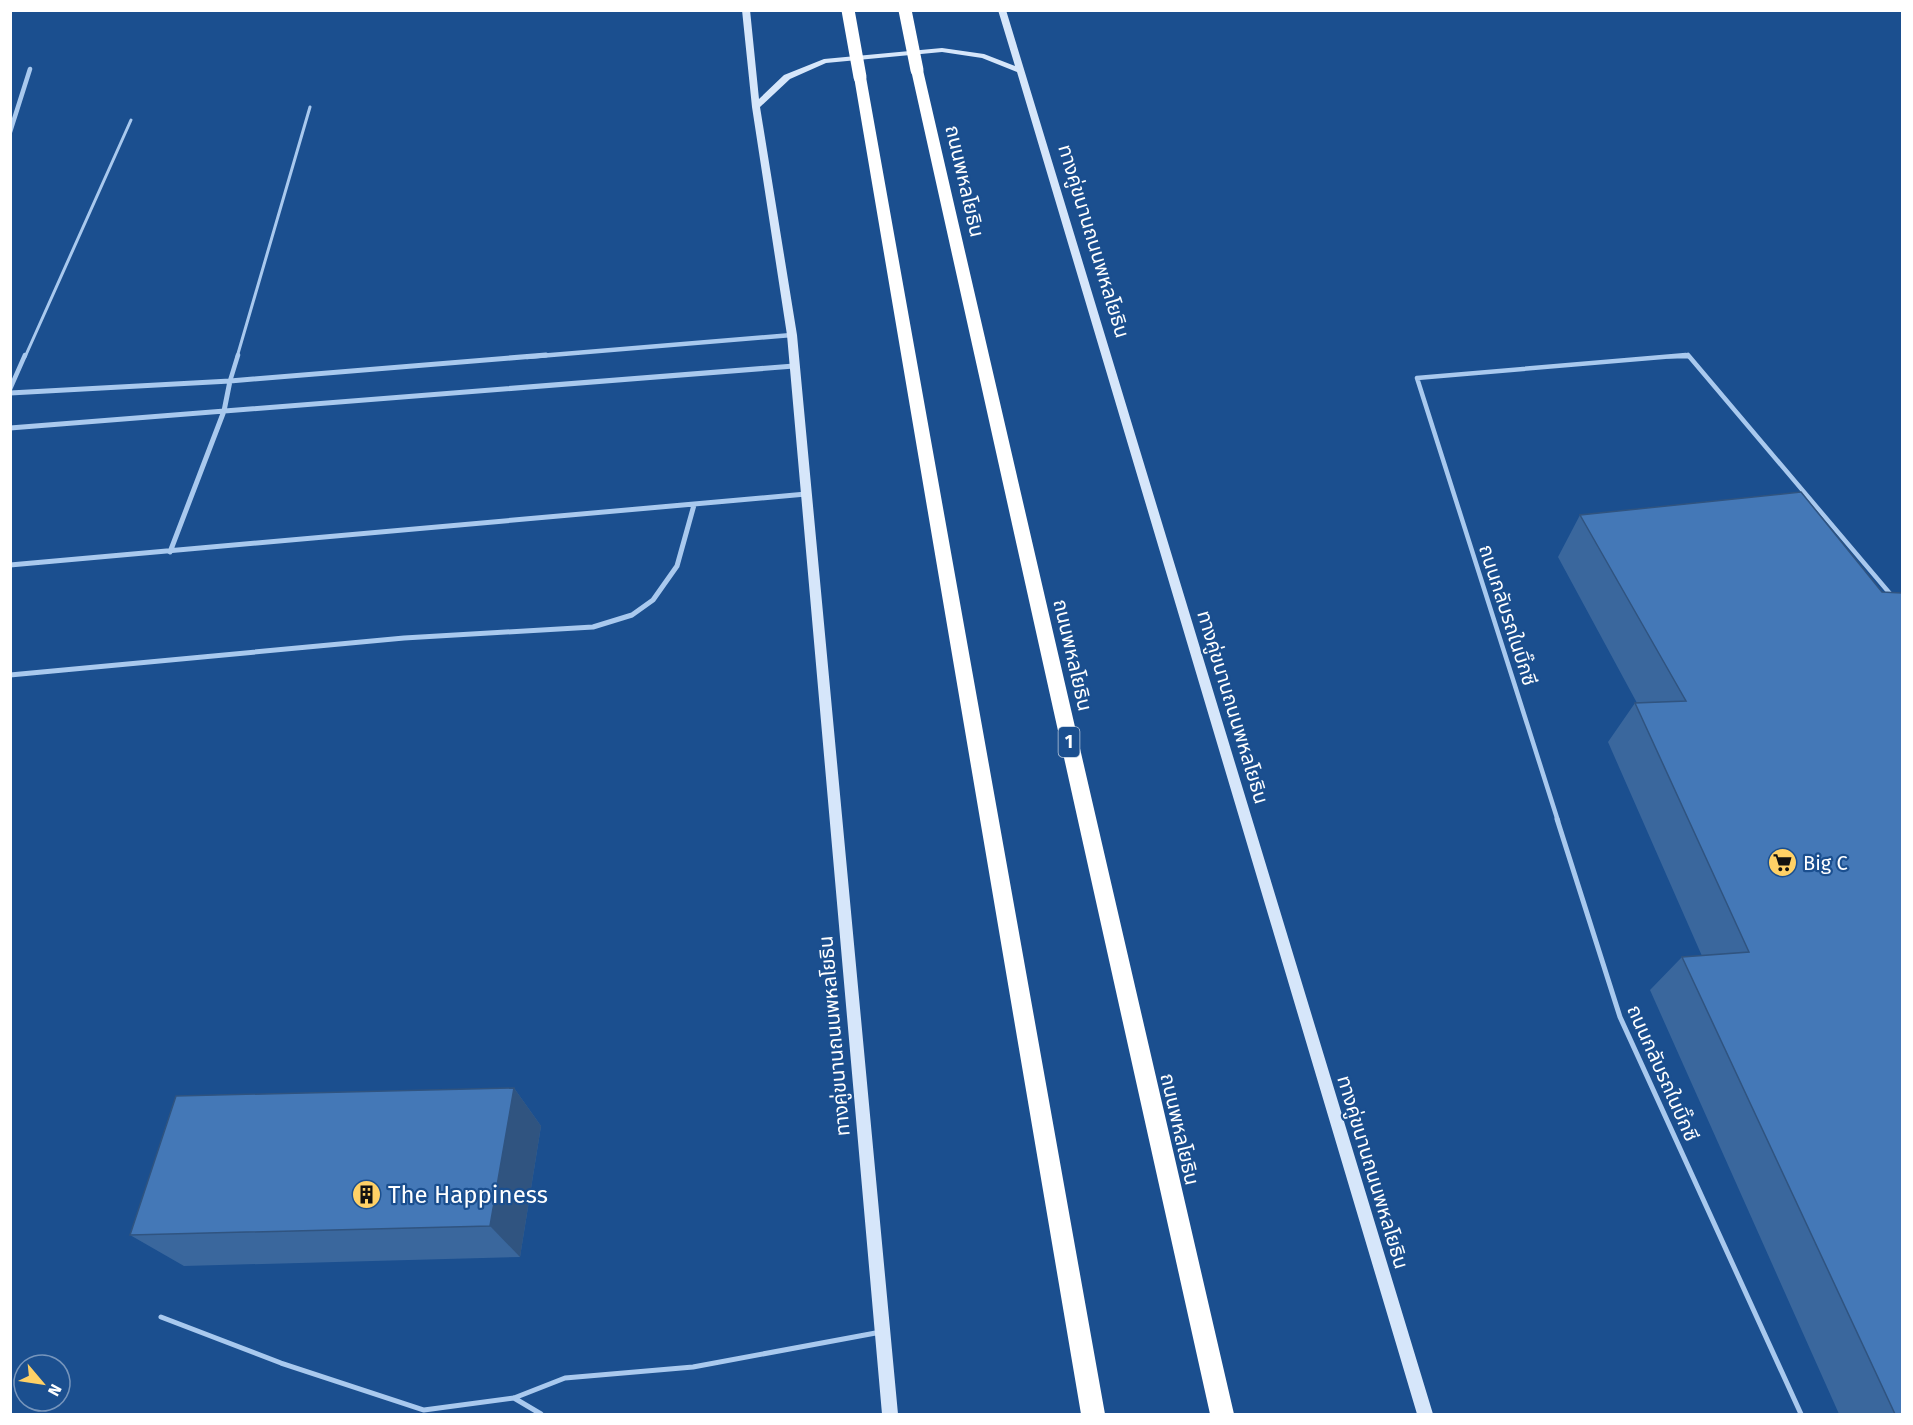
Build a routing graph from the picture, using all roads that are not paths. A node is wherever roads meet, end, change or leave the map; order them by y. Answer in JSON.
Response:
{"nodes":[{"id":1,"x":746,"y":10,"type":"edge"},
{"id":2,"x":848,"y":10,"type":"edge"},
{"id":3,"x":905,"y":10,"type":"edge"},
{"id":4,"x":1002,"y":10,"type":"edge"},
{"id":5,"x":30,"y":69,"type":"dead end"},
{"id":6,"x":1021,"y":71,"type":"junction"},
{"id":7,"x":310,"y":107,"type":"dead end"},
{"id":8,"x":756,"y":107,"type":"junction"},
{"id":9,"x":131,"y":120,"type":"dead end"},
{"id":10,"x":10,"y":132,"type":"edge"},
{"id":11,"x":792,"y":335,"type":"junction"},
{"id":12,"x":794,"y":366,"type":"junction"},
{"id":13,"x":230,"y":381,"type":"junction"},
{"id":14,"x":10,"y":391,"type":"edge"},
{"id":15,"x":224,"y":411,"type":"junction"},
{"id":16,"x":10,"y":428,"type":"edge"},
{"id":17,"x":806,"y":494,"type":"junction"},
{"id":18,"x":694,"y":505,"type":"junction"},
{"id":19,"x":170,"y":552,"type":"junction"},
{"id":20,"x":10,"y":565,"type":"edge"},
{"id":21,"x":1896,"y":601,"type":"edge"},
{"id":22,"x":10,"y":675,"type":"edge"},
{"id":23,"x":161,"y":1317,"type":"dead end"},
{"id":24,"x":882,"y":1332,"type":"junction"},
{"id":25,"x":514,"y":1398,"type":"junction"},
{"id":26,"x":541,"y":1414,"type":"edge"},
{"id":27,"x":890,"y":1414,"type":"edge"},
{"id":28,"x":1093,"y":1414,"type":"edge"},
{"id":29,"x":1222,"y":1414,"type":"edge"},
{"id":30,"x":1425,"y":1414,"type":"edge"},
{"id":31,"x":1801,"y":1414,"type":"edge"}],
"edges":[{"from":1,"to":8,"type":"main road","name":"ทางคู่ขนานถนนพหลโยธิน"},
{"from":2,"to":28,"type":"highway","bridge":true},
{"from":3,"to":29,"type":"highway","name":"ถนนพหลโยธิน","number":"1","bridge":true},
{"from":4,"to":6,"type":"main road","name":"ทางคู่ขนานถนนพหลโยธิน"},
{"from":5,"to":10,"type":"street"},
{"from":6,"to":8,"type":"main road"},
{"from":6,"to":30,"type":"main road","name":"ทางคู่ขนานถนนพหลโยธิน"},
{"from":7,"to":13,"type":"lane"},
{"from":8,"to":11,"type":"main road","name":"ทางคู่ขนานถนนพหลโยธิน"},
{"from":9,"to":14,"type":"lane"},
{"from":11,"to":12,"type":"main road","name":"ทางคู่ขนานถนนพหลโยธิน"},
{"from":11,"to":13,"type":"street"},
{"from":12,"to":15,"type":"street"},
{"from":12,"to":17,"type":"main road","name":"ทางคู่ขนานถนนพหลโยธิน"},
{"from":13,"to":14,"type":"street"},
{"from":13,"to":15,"type":"street"},
{"from":15,"to":16,"type":"street"},
{"from":15,"to":19,"type":"street"},
{"from":17,"to":18,"type":"street"},
{"from":17,"to":24,"type":"main road","name":"ทางคู่ขนานถนนพหลโยธิน"},
{"from":18,"to":19,"type":"street"},
{"from":18,"to":22,"type":"street"},
{"from":19,"to":20,"type":"street"},
{"from":21,"to":31,"type":"lane","name":"ถนนกลับรถในบิ๊กซี"},
{"from":23,"to":25,"type":"lane"},
{"from":24,"to":25,"type":"lane"},
{"from":24,"to":27,"type":"main road","name":"ทางคู่ขนานถนนพหลโยธิน"},
{"from":25,"to":26,"type":"lane"}]}
